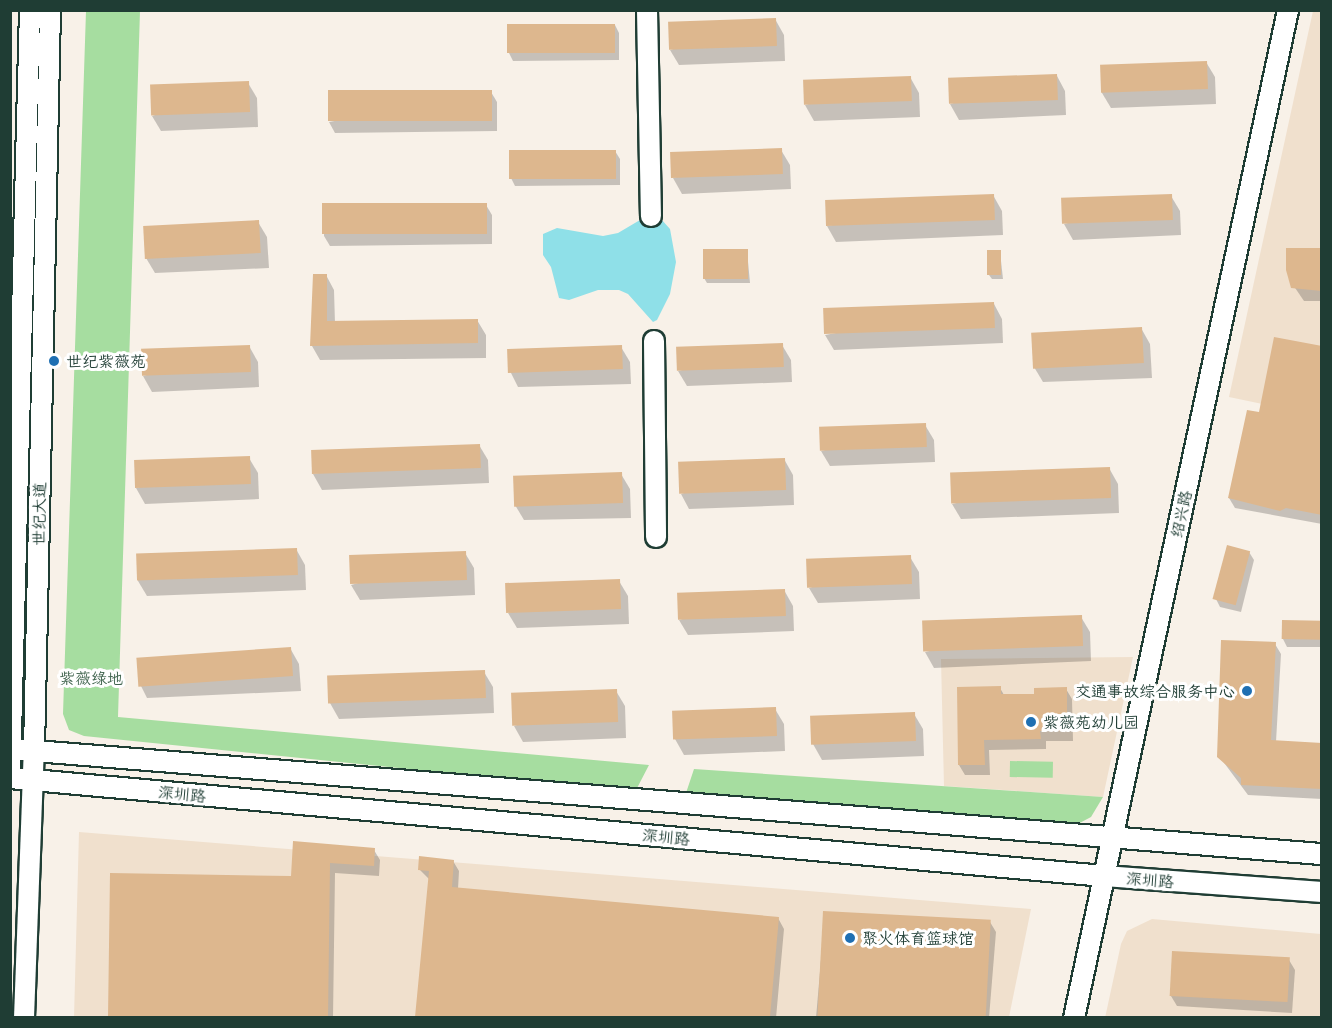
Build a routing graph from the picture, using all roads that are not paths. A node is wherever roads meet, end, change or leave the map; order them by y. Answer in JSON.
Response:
{"nodes":[{"id":1,"x":30,"y":10,"type":"edge"},
{"id":2,"x":50,"y":10,"type":"edge"},
{"id":3,"x":647,"y":10,"type":"edge"},
{"id":4,"x":1288,"y":10,"type":"edge"},
{"id":5,"x":651,"y":216,"type":"dead end"},
{"id":6,"x":654,"y":341,"type":"dead end"},
{"id":7,"x":656,"y":537,"type":"dead end"},
{"id":8,"x":11,"y":749,"type":"edge"},
{"id":9,"x":34,"y":750,"type":"junction"},
{"id":10,"x":10,"y":773,"type":"edge"},
{"id":11,"x":10,"y":778,"type":"edge"},
{"id":12,"x":33,"y":780,"type":"junction"},
{"id":13,"x":1112,"y":840,"type":"junction"},
{"id":14,"x":1322,"y":854,"type":"edge"},
{"id":15,"x":1104,"y":876,"type":"junction"},
{"id":16,"x":1322,"y":892,"type":"edge"},
{"id":17,"x":24,"y":1017,"type":"edge"},
{"id":18,"x":1074,"y":1017,"type":"edge"}],
"edges":[{"from":1,"to":8,"type":"street","name":"世纪大道"},
{"from":2,"to":9,"type":"street","name":"世纪大道"},
{"from":3,"to":5,"type":"street"},
{"from":4,"to":13,"type":"street","name":"绍兴路"},
{"from":6,"to":7,"type":"street"},
{"from":8,"to":9,"type":"street","name":"深圳路"},
{"from":8,"to":10,"type":"street","name":"世纪大道"},
{"from":9,"to":12,"type":"street","name":"世纪大道"},
{"from":9,"to":13,"type":"street","name":"深圳路"},
{"from":11,"to":12,"type":"street","name":"深圳路"},
{"from":12,"to":15,"type":"street","name":"深圳路"},
{"from":12,"to":17,"type":"street","name":"世纪大道"},
{"from":13,"to":14,"type":"street","name":"深圳路"},
{"from":13,"to":15,"type":"street","name":"绍兴路"},
{"from":15,"to":16,"type":"street","name":"深圳路"},
{"from":15,"to":18,"type":"street","name":"绍兴路"}]}
